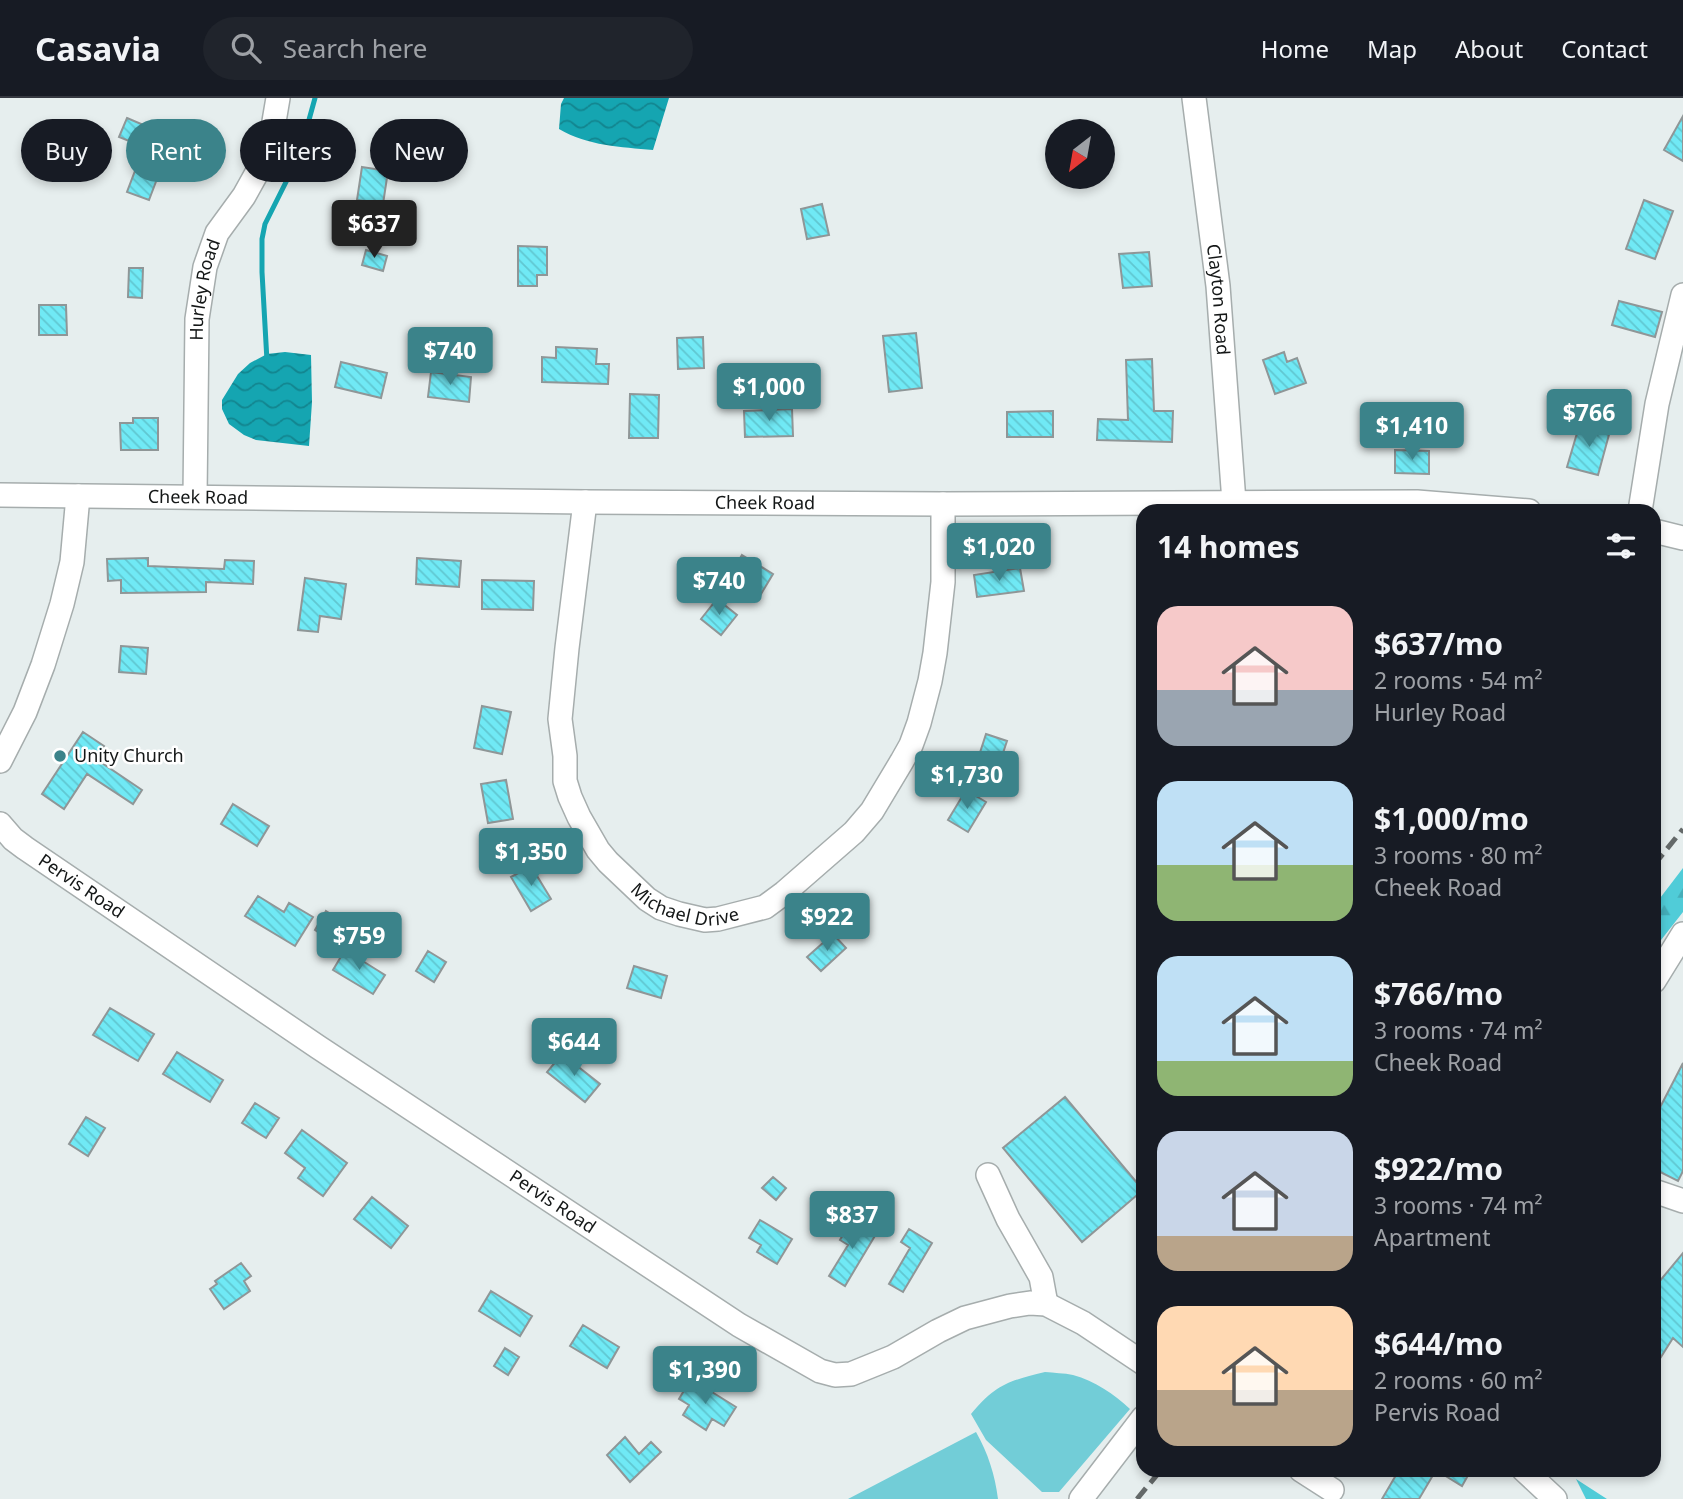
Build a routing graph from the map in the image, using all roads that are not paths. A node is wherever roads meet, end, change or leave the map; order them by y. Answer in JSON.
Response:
{"nodes":[{"id":1,"x":278,"y":98,"type":"edge"},
{"id":2,"x":1194,"y":98,"type":"edge"},
{"id":3,"x":1683,"y":295,"type":"edge"},
{"id":4,"x":0,"y":495,"type":"edge"},
{"id":5,"x":78,"y":496,"type":"junction"},
{"id":6,"x":195,"y":497,"type":"junction"},
{"id":7,"x":585,"y":502,"type":"junction"},
{"id":8,"x":1234,"y":502,"type":"junction"},
{"id":9,"x":943,"y":504,"type":"junction"},
{"id":10,"x":1442,"y":504,"type":"edge"},
{"id":11,"x":1641,"y":504,"type":"edge"},
{"id":12,"x":1661,"y":533,"type":"edge"},
{"id":13,"x":1683,"y":538,"type":"edge"},
{"id":14,"x":0,"y":761,"type":"edge"},
{"id":15,"x":0,"y":824,"type":"edge"},
{"id":16,"x":1683,"y":934,"type":"edge"},
{"id":17,"x":1661,"y":970,"type":"edge"},
{"id":18,"x":988,"y":1175,"type":"dead end"},
{"id":19,"x":1661,"y":1193,"type":"edge"},
{"id":20,"x":1683,"y":1201,"type":"edge"},
{"id":21,"x":1046,"y":1304,"type":"junction"},
{"id":22,"x":1136,"y":1358,"type":"edge"},
{"id":23,"x":1136,"y":1427,"type":"edge"},
{"id":24,"x":1315,"y":1477,"type":"edge"},
{"id":25,"x":1531,"y":1477,"type":"edge"},
{"id":26,"x":1334,"y":1486,"type":"edge"},
{"id":27,"x":1081,"y":1499,"type":"edge"},
{"id":28,"x":1555,"y":1499,"type":"edge"}],
"edges":[{"from":1,"to":6,"type":"street","name":"Hurley Road"},
{"from":2,"to":8,"type":"street","name":"Clayton Road"},
{"from":3,"to":11,"type":"street"},
{"from":4,"to":5,"type":"street","name":"Cheek Road"},
{"from":5,"to":6,"type":"street","name":"Cheek Road"},
{"from":5,"to":14,"type":"street"},
{"from":6,"to":7,"type":"street","name":"Cheek Road"},
{"from":7,"to":9,"type":"street","name":"Cheek Road"},
{"from":7,"to":9,"type":"street","name":"Michael Drive"},
{"from":8,"to":9,"type":"street","name":"Cheek Road"},
{"from":8,"to":10,"type":"street","name":"Cheek Road"},
{"from":12,"to":13,"type":"street"},
{"from":15,"to":21,"type":"street","name":"Pervis Road"},
{"from":16,"to":17,"type":"street"},
{"from":18,"to":21,"type":"street"},
{"from":19,"to":20,"type":"street"},
{"from":21,"to":22,"type":"street"},
{"from":23,"to":27,"type":"street"},
{"from":24,"to":26,"type":"street"},
{"from":25,"to":28,"type":"street"}]}
